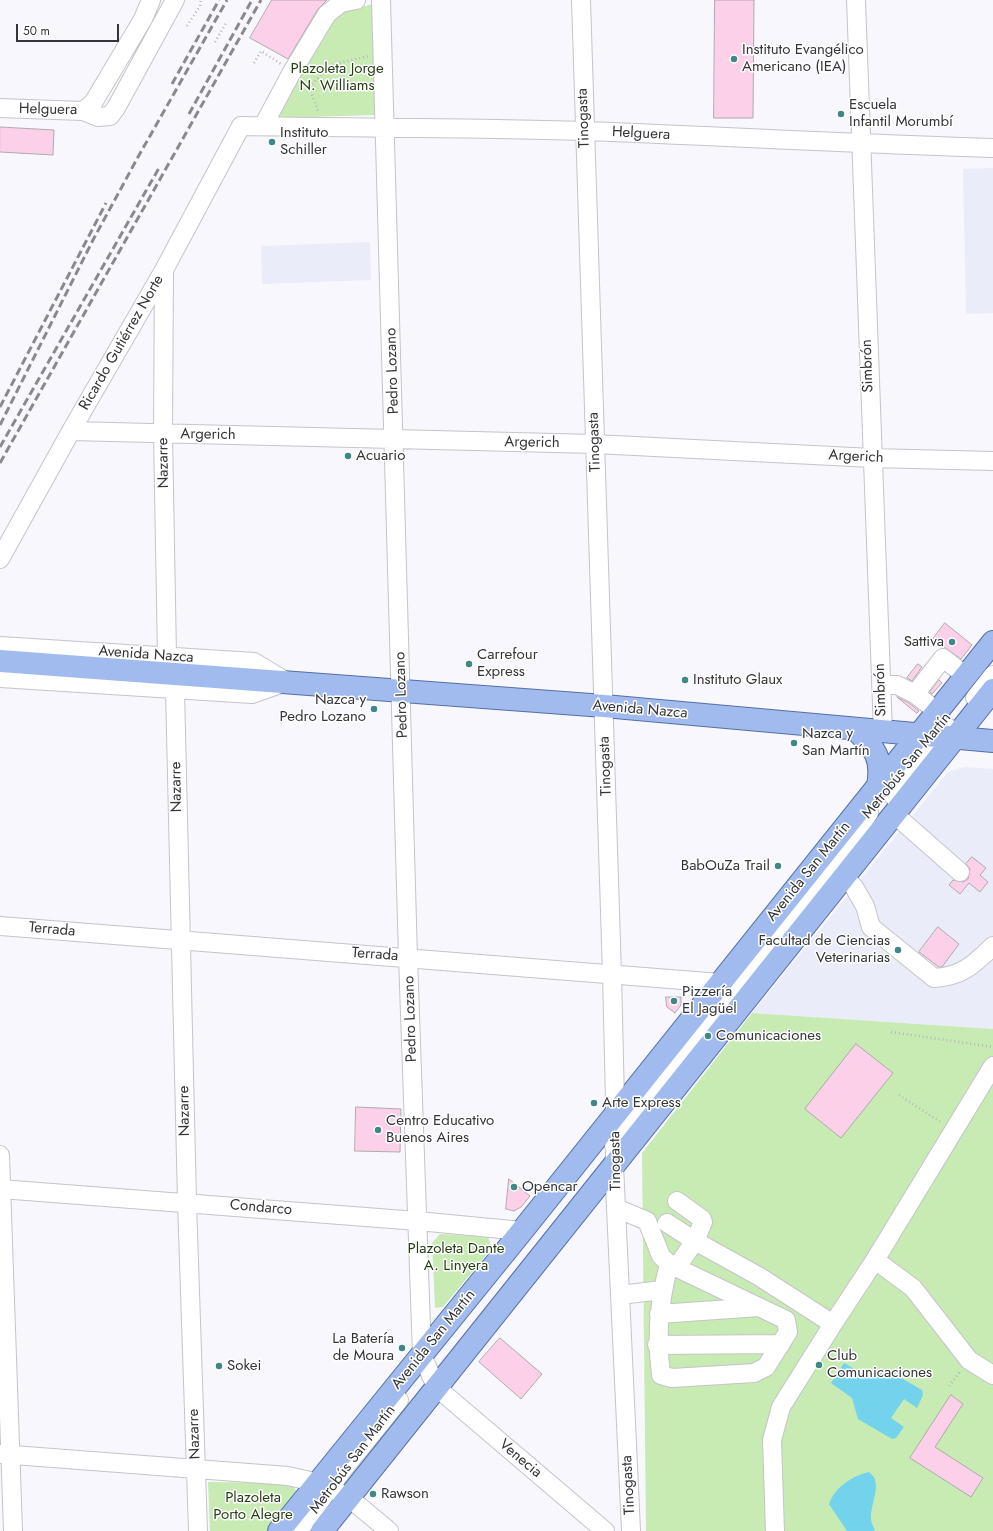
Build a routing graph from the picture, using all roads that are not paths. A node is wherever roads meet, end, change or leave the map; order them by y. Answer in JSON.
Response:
{"nodes":[{"id":1,"x":151,"y":0,"type":"edge"},
{"id":2,"x":176,"y":0,"type":"edge"},
{"id":3,"x":356,"y":0,"type":"edge"},
{"id":4,"x":381,"y":0,"type":"edge"},
{"id":5,"x":581,"y":0,"type":"edge"},
{"id":6,"x":856,"y":0,"type":"edge"},
{"id":7,"x":88,"y":107,"type":"junction"},
{"id":8,"x":0,"y":108,"type":"edge"},
{"id":9,"x":241,"y":126,"type":"joint"},
{"id":10,"x":263,"y":126,"type":"junction"},
{"id":11,"x":385,"y":126,"type":"junction"},
{"id":12,"x":584,"y":131,"type":"junction"},
{"id":13,"x":860,"y":144,"type":"junction"},
{"id":14,"x":993,"y":148,"type":"edge"},
{"id":15,"x":164,"y":270,"type":"junction"},
{"id":16,"x":71,"y":431,"type":"junction"},
{"id":17,"x":163,"y":434,"type":"junction"},
{"id":18,"x":395,"y":440,"type":"junction"},
{"id":19,"x":595,"y":444,"type":"junction"},
{"id":20,"x":872,"y":458,"type":"junction"},
{"id":21,"x":993,"y":462,"type":"edge"},
{"id":22,"x":0,"y":559,"type":"edge"},
{"id":23,"x":993,"y":642,"type":"edge"},
{"id":24,"x":0,"y":646,"type":"edge"},
{"id":25,"x":167,"y":656,"type":"junction"},
{"id":26,"x":993,"y":658,"type":"edge"},
{"id":27,"x":0,"y":661,"type":"edge"},
{"id":28,"x":993,"y":675,"type":"edge"},
{"id":29,"x":966,"y":676,"type":"junction"},
{"id":30,"x":0,"y":678,"type":"edge"},
{"id":31,"x":287,"y":682,"type":"junction"},
{"id":32,"x":881,"y":685,"type":"junction"},
{"id":33,"x":175,"y":690,"type":"junction"},
{"id":34,"x":993,"y":690,"type":"edge"},
{"id":35,"x":402,"y":691,"type":"junction"},
{"id":36,"x":915,"y":694,"type":"junction"},
{"id":37,"x":604,"y":706,"type":"junction"},
{"id":38,"x":938,"y":712,"type":"junction"},
{"id":39,"x":855,"y":729,"type":"junction"},
{"id":40,"x":882,"y":732,"type":"junction"},
{"id":41,"x":936,"y":737,"type":"junction"},
{"id":42,"x":993,"y":741,"type":"edge"},
{"id":43,"x":878,"y":786,"type":"junction"},
{"id":44,"x":894,"y":814,"type":"junction"},
{"id":45,"x":960,"y":872,"type":"dead end"},
{"id":46,"x":844,"y":877,"type":"junction"},
{"id":47,"x":0,"y":926,"type":"edge"},
{"id":48,"x":181,"y":941,"type":"junction"},
{"id":49,"x":993,"y":946,"type":"edge"},
{"id":50,"x":408,"y":957,"type":"junction"},
{"id":51,"x":612,"y":974,"type":"junction"},
{"id":52,"x":733,"y":992,"type":"junction"},
{"id":53,"x":993,"y":1066,"type":"edge"},
{"id":54,"x":615,"y":1138,"type":"junction"},
{"id":55,"x":0,"y":1155,"type":"edge"},
{"id":56,"x":0,"y":1189,"type":"edge"},
{"id":57,"x":677,"y":1201,"type":"dead end"},
{"id":58,"x":187,"y":1202,"type":"junction"},
{"id":59,"x":616,"y":1208,"type":"junction"},
{"id":60,"x":418,"y":1221,"type":"junction"},
{"id":61,"x":667,"y":1223,"type":"dead end"},
{"id":62,"x":522,"y":1231,"type":"junction"},
{"id":63,"x":695,"y":1241,"type":"junction"},
{"id":64,"x":875,"y":1260,"type":"junction"},
{"id":65,"x":672,"y":1266,"type":"junction"},
{"id":66,"x":662,"y":1290,"type":"junction"},
{"id":67,"x":620,"y":1295,"type":"junction"},
{"id":68,"x":760,"y":1307,"type":"junction"},
{"id":69,"x":660,"y":1314,"type":"junction"},
{"id":70,"x":833,"y":1324,"type":"junction"},
{"id":71,"x":781,"y":1344,"type":"junction"},
{"id":72,"x":657,"y":1345,"type":"junction"},
{"id":73,"x":429,"y":1372,"type":"junction"},
{"id":74,"x":993,"y":1375,"type":"edge"},
{"id":75,"x":5,"y":1455,"type":"edge"},
{"id":76,"x":196,"y":1470,"type":"junction"},
{"id":77,"x":334,"y":1490,"type":"junction"},
{"id":78,"x":13,"y":1531,"type":"edge"},
{"id":79,"x":198,"y":1531,"type":"edge"},
{"id":80,"x":279,"y":1531,"type":"edge"},
{"id":81,"x":299,"y":1531,"type":"edge"},
{"id":82,"x":309,"y":1531,"type":"edge"},
{"id":83,"x":322,"y":1531,"type":"edge"},
{"id":84,"x":389,"y":1531,"type":"edge"},
{"id":85,"x":605,"y":1531,"type":"edge"},
{"id":86,"x":631,"y":1531,"type":"edge"},
{"id":87,"x":775,"y":1531,"type":"edge"}],
"edges":[{"from":1,"to":7,"type":"street"},
{"from":2,"to":7,"type":"street","name":"Helguera"},
{"from":3,"to":10,"type":"street"},
{"from":4,"to":11,"type":"street","name":"Pedro Lozano"},
{"from":5,"to":12,"type":"street","name":"Tinogasta"},
{"from":6,"to":13,"type":"street","name":"Simbrón"},
{"from":7,"to":8,"type":"street","name":"Helguera"},
{"from":9,"to":10,"type":"street","name":"Helguera"},
{"from":9,"to":15,"type":"street","name":"Ricardo Gutiérrez Norte"},
{"from":10,"to":11,"type":"street","name":"Helguera"},
{"from":11,"to":12,"type":"street","name":"Helguera"},
{"from":11,"to":18,"type":"street","name":"Pedro Lozano"},
{"from":12,"to":13,"type":"street","name":"Helguera"},
{"from":12,"to":19,"type":"street","name":"Tinogasta"},
{"from":13,"to":14,"type":"street","name":"Helguera"},
{"from":13,"to":20,"type":"street","name":"Simbrón"},
{"from":15,"to":16,"type":"street","name":"Ricardo Gutiérrez Norte"},
{"from":15,"to":17,"type":"street","name":"Nazarre"},
{"from":16,"to":17,"type":"street","name":"Argerich"},
{"from":16,"to":22,"type":"street","name":"Ricardo Gutiérrez Norte"},
{"from":17,"to":18,"type":"street","name":"Argerich"},
{"from":17,"to":25,"type":"street","name":"Nazarre"},
{"from":18,"to":19,"type":"street","name":"Argerich"},
{"from":18,"to":35,"type":"street","name":"Pedro Lozano"},
{"from":19,"to":20,"type":"street","name":"Argerich"},
{"from":19,"to":37,"type":"street","name":"Tinogasta"},
{"from":20,"to":21,"type":"street","name":"Argerich"},
{"from":20,"to":32,"type":"street","name":"Simbrón"},
{"from":23,"to":29,"type":"main road","name":"Avenida San Martín"},
{"from":24,"to":25,"type":"street","name":"Avenida Nazca"},
{"from":25,"to":31,"type":"street","name":"Avenida Nazca"},
{"from":26,"to":41,"type":"street","name":"Metrobús San Martín"},
{"from":27,"to":31,"type":"main road","name":"Avenida Nazca"},
{"from":28,"to":41,"type":"street","name":"Metrobús San Martín"},
{"from":29,"to":36,"type":"street"},
{"from":29,"to":38,"type":"main road","name":"Avenida San Martín"},
{"from":30,"to":33,"type":"street","name":"Avenida Nazca"},
{"from":31,"to":33,"type":"street","name":"Avenida Nazca"},
{"from":31,"to":35,"type":"main road","name":"Avenida Nazca"},
{"from":32,"to":36,"type":"street"},
{"from":32,"to":40,"type":"street","name":"Simbrón"},
{"from":33,"to":48,"type":"street","name":"Nazarre"},
{"from":34,"to":41,"type":"main road","name":"Avenida San Martín"},
{"from":35,"to":37,"type":"main road","name":"Avenida Nazca"},
{"from":35,"to":50,"type":"street","name":"Pedro Lozano"},
{"from":36,"to":38,"type":"street"},
{"from":37,"to":39,"type":"main road","name":"Avenida Nazca"},
{"from":37,"to":51,"type":"street","name":"Tinogasta"},
{"from":38,"to":41,"type":"main road","name":"Avenida San Martín"},
{"from":39,"to":40,"type":"main road","name":"Avenida Nazca"},
{"from":39,"to":43,"type":"main road"},
{"from":40,"to":41,"type":"main road","name":"Avenida Nazca"},
{"from":41,"to":42,"type":"main road","name":"Avenida Nazca"},
{"from":41,"to":43,"type":"main road","name":"Avenida San Martín"},
{"from":41,"to":44,"type":"main road","name":"Avenida San Martín"},
{"from":41,"to":52,"type":"street","name":"Metrobús San Martín"},
{"from":43,"to":52,"type":"main road","name":"Avenida San Martín"},
{"from":44,"to":45,"type":"street"},
{"from":44,"to":46,"type":"main road","name":"Avenida San Martín"},
{"from":46,"to":49,"type":"street"},
{"from":46,"to":52,"type":"main road","name":"Avenida San Martín"},
{"from":47,"to":48,"type":"street","name":"Terrada"},
{"from":48,"to":50,"type":"street","name":"Terrada"},
{"from":48,"to":58,"type":"street","name":"Nazarre"},
{"from":50,"to":51,"type":"street","name":"Terrada"},
{"from":50,"to":60,"type":"street","name":"Pedro Lozano"},
{"from":51,"to":52,"type":"street","name":"Terrada"},
{"from":51,"to":54,"type":"street","name":"Tinogasta"},
{"from":52,"to":54,"type":"main road","name":"Avenida San Martín"},
{"from":52,"to":54,"type":"main road","name":"Avenida San Martín"},
{"from":53,"to":64,"type":"street"},
{"from":54,"to":59,"type":"street","name":"Tinogasta"},
{"from":54,"to":62,"type":"main road","name":"Avenida San Martín"},
{"from":54,"to":73,"type":"main road","name":"Avenida San Martín"},
{"from":54,"to":73,"type":"street"},
{"from":55,"to":56,"type":"street"},
{"from":56,"to":58,"type":"street","name":"Condarco"},
{"from":56,"to":75,"type":"street"},
{"from":57,"to":63,"type":"street"},
{"from":58,"to":60,"type":"street","name":"Condarco"},
{"from":58,"to":76,"type":"street","name":"Nazarre"},
{"from":59,"to":65,"type":"street"},
{"from":59,"to":67,"type":"street","name":"Tinogasta"},
{"from":60,"to":62,"type":"street","name":"Condarco"},
{"from":60,"to":73,"type":"street","name":"Pedro Lozano"},
{"from":61,"to":63,"type":"street"},
{"from":62,"to":73,"type":"main road","name":"Avenida San Martín"},
{"from":63,"to":65,"type":"street"},
{"from":63,"to":70,"type":"street"},
{"from":64,"to":70,"type":"street"},
{"from":64,"to":74,"type":"street"},
{"from":65,"to":66,"type":"street"},
{"from":65,"to":68,"type":"street"},
{"from":66,"to":67,"type":"street"},
{"from":66,"to":69,"type":"street"},
{"from":67,"to":86,"type":"street","name":"Tinogasta"},
{"from":68,"to":69,"type":"street"},
{"from":68,"to":71,"type":"street"},
{"from":69,"to":72,"type":"street"},
{"from":70,"to":87,"type":"street"},
{"from":71,"to":72,"type":"street"},
{"from":71,"to":72,"type":"street"},
{"from":73,"to":77,"type":"main road","name":"Avenida San Martín"},
{"from":73,"to":77,"type":"main road","name":"Avenida San Martín"},
{"from":73,"to":85,"type":"street","name":"Venecia"},
{"from":75,"to":76,"type":"street"},
{"from":75,"to":78,"type":"street"},
{"from":76,"to":77,"type":"street"},
{"from":76,"to":79,"type":"street","name":"Nazarre"},
{"from":77,"to":80,"type":"main road","name":"Avenida San Martín"},
{"from":77,"to":81,"type":"street","name":"Metrobús San Martín"},
{"from":77,"to":82,"type":"street","name":"Metrobús San Martín"},
{"from":77,"to":83,"type":"main road","name":"Avenida San Martín"},
{"from":77,"to":84,"type":"street"}]}
